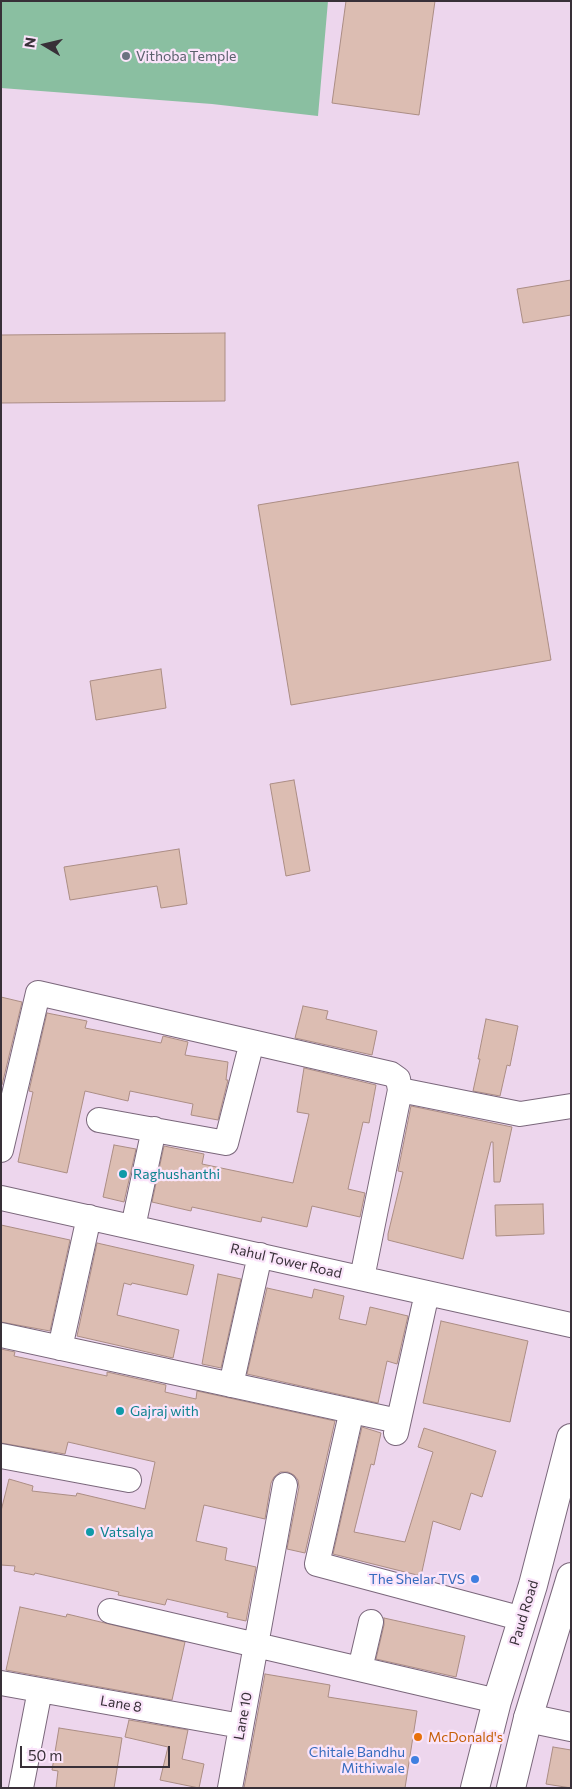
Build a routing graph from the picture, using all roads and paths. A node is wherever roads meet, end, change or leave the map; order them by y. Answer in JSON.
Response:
{"nodes":[{"id":1,"x":252,"y":1042,"type":"junction"},
{"id":2,"x":400,"y":1090,"type":"junction"},
{"id":3,"x":571,"y":1106,"type":"edge"},
{"id":4,"x":100,"y":1120,"type":"dead end"},
{"id":5,"x":154,"y":1129,"type":"junction"},
{"id":6,"x":1,"y":1150,"type":"edge"},
{"id":7,"x":1,"y":1198,"type":"edge"},
{"id":8,"x":89,"y":1217,"type":"junction"},
{"id":9,"x":133,"y":1227,"type":"junction"},
{"id":10,"x":260,"y":1256,"type":"junction"},
{"id":11,"x":362,"y":1278,"type":"junction"},
{"id":12,"x":427,"y":1293,"type":"junction"},
{"id":13,"x":571,"y":1325,"type":"edge"},
{"id":14,"x":1,"y":1335,"type":"edge"},
{"id":15,"x":60,"y":1348,"type":"junction"},
{"id":16,"x":231,"y":1385,"type":"junction"},
{"id":17,"x":349,"y":1423,"type":"dead end"},
{"id":18,"x":571,"y":1438,"type":"edge"},
{"id":19,"x":1,"y":1456,"type":"edge"},
{"id":20,"x":129,"y":1480,"type":"dead end"},
{"id":21,"x":285,"y":1485,"type":"dead end"},
{"id":22,"x":571,"y":1577,"type":"edge"},
{"id":23,"x":110,"y":1611,"type":"dead end"},
{"id":24,"x":523,"y":1619,"type":"junction"},
{"id":25,"x":371,"y":1622,"type":"dead end"},
{"id":26,"x":255,"y":1644,"type":"junction"},
{"id":27,"x":360,"y":1669,"type":"junction"},
{"id":28,"x":1,"y":1683,"type":"edge"},
{"id":29,"x":40,"y":1690,"type":"junction"},
{"id":30,"x":497,"y":1701,"type":"junction"},
{"id":31,"x":528,"y":1718,"type":"junction"},
{"id":32,"x":241,"y":1726,"type":"junction"},
{"id":33,"x":571,"y":1727,"type":"edge"},
{"id":34,"x":21,"y":1788,"type":"edge"},
{"id":35,"x":230,"y":1788,"type":"edge"},
{"id":36,"x":475,"y":1788,"type":"edge"},
{"id":37,"x":511,"y":1788,"type":"edge"}],
"edges":[{"from":1,"to":2,"type":"street"},
{"from":1,"to":5,"type":"street"},
{"from":1,"to":6,"type":"street"},
{"from":2,"to":3,"type":"street"},
{"from":2,"to":11,"type":"street"},
{"from":4,"to":5,"type":"street"},
{"from":5,"to":9,"type":"street"},
{"from":7,"to":8,"type":"street","name":"Rahul Tower Road"},
{"from":8,"to":9,"type":"street","name":"Rahul Tower Road"},
{"from":8,"to":15,"type":"street"},
{"from":9,"to":10,"type":"street","name":"Rahul Tower Road"},
{"from":10,"to":11,"type":"street","name":"Rahul Tower Road"},
{"from":10,"to":16,"type":"street"},
{"from":11,"to":12,"type":"street","name":"Rahul Tower Road"},
{"from":12,"to":13,"type":"street","name":"Rahul Tower Road"},
{"from":12,"to":16,"type":"street"},
{"from":14,"to":15,"type":"street"},
{"from":15,"to":16,"type":"street"},
{"from":17,"to":24,"type":"street"},
{"from":18,"to":24,"type":"main road","name":"Paud Road"},
{"from":19,"to":20,"type":"street"},
{"from":21,"to":26,"type":"street","name":"Lane 10"},
{"from":22,"to":31,"type":"main road"},
{"from":23,"to":26,"type":"street"},
{"from":24,"to":30,"type":"main road","name":"Paud Road"},
{"from":25,"to":27,"type":"street"},
{"from":26,"to":27,"type":"street"},
{"from":26,"to":32,"type":"street","name":"Lane 10"},
{"from":27,"to":30,"type":"street"},
{"from":28,"to":29,"type":"street","name":"Lane 8"},
{"from":29,"to":32,"type":"street","name":"Lane 8"},
{"from":29,"to":34,"type":"street"},
{"from":30,"to":36,"type":"main road","name":"Paud Road"},
{"from":31,"to":33,"type":"main road"},
{"from":31,"to":37,"type":"main road"},
{"from":32,"to":35,"type":"street","name":"Lane 10"}]}
